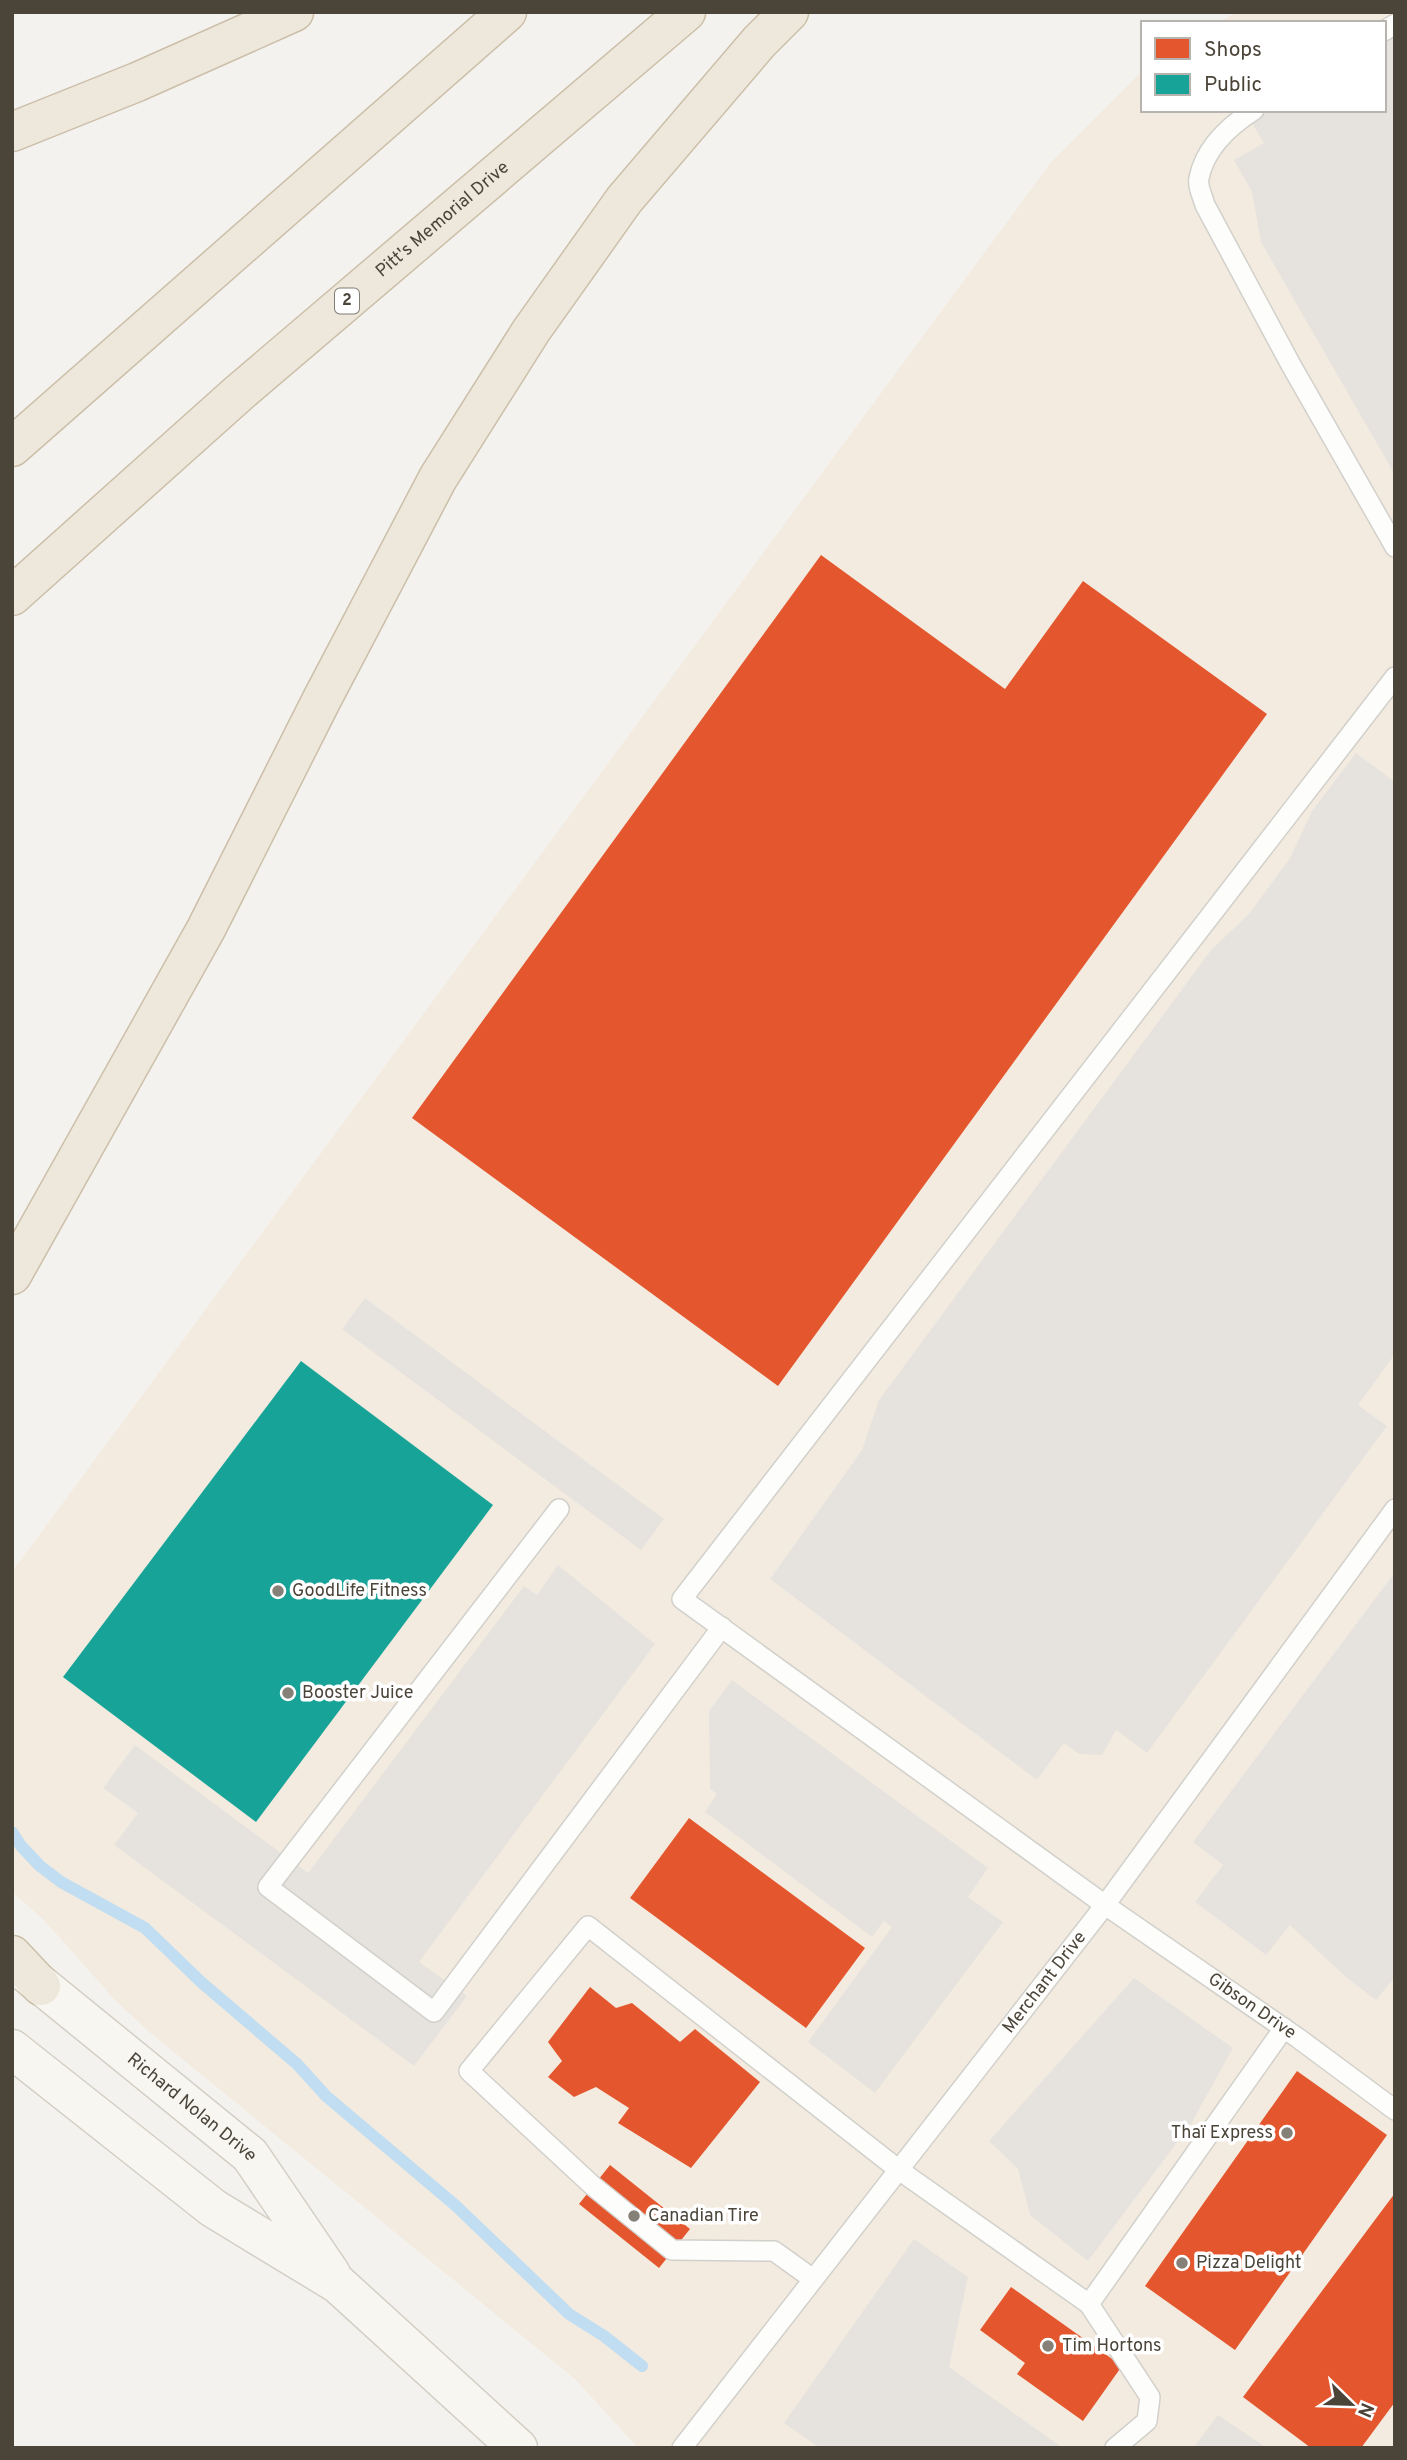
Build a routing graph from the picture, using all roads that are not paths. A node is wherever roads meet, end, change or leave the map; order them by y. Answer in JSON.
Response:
{"nodes":[{"id":1,"x":293,"y":12,"type":"edge"},
{"id":2,"x":507,"y":12,"type":"edge"},
{"id":3,"x":686,"y":12,"type":"edge"},
{"id":4,"x":789,"y":12,"type":"edge"},
{"id":5,"x":1251,"y":112,"type":"edge"},
{"id":6,"x":12,"y":132,"type":"edge"},
{"id":7,"x":12,"y":447,"type":"edge"},
{"id":8,"x":1395,"y":547,"type":"edge"},
{"id":9,"x":12,"y":596,"type":"edge"},
{"id":10,"x":1395,"y":677,"type":"edge"},
{"id":11,"x":12,"y":1275,"type":"edge"},
{"id":12,"x":1395,"y":1508,"type":"edge"},
{"id":13,"x":559,"y":1509,"type":"dead end"},
{"id":14,"x":722,"y":1627,"type":"junction"},
{"id":15,"x":1105,"y":1905,"type":"junction"},
{"id":16,"x":12,"y":1955,"type":"edge"},
{"id":17,"x":27,"y":1974,"type":"edge"},
{"id":18,"x":1284,"y":2028,"type":"junction"},
{"id":19,"x":12,"y":2049,"type":"edge"},
{"id":20,"x":1395,"y":2110,"type":"edge"},
{"id":21,"x":899,"y":2170,"type":"junction"},
{"id":22,"x":813,"y":2279,"type":"junction"},
{"id":23,"x":338,"y":2284,"type":"junction"},
{"id":24,"x":1088,"y":2304,"type":"junction"},
{"id":25,"x":1147,"y":2421,"type":"junction"},
{"id":26,"x":518,"y":2448,"type":"edge"},
{"id":27,"x":682,"y":2448,"type":"edge"},
{"id":28,"x":1115,"y":2448,"type":"edge"},
{"id":29,"x":1141,"y":2448,"type":"edge"}],
"edges":[{"from":1,"to":6,"type":"highway"},
{"from":2,"to":7,"type":"highway"},
{"from":3,"to":9,"type":"highway","name":"Pitt's Memorial Drive","number":"2"},
{"from":4,"to":11,"type":"highway"},
{"from":5,"to":8,"type":"lane"},
{"from":10,"to":14,"type":"lane","name":"Gibson Drive"},
{"from":12,"to":15,"type":"lane","name":"Merchant Drive"},
{"from":13,"to":14,"type":"lane"},
{"from":14,"to":15,"type":"lane","name":"Gibson Drive"},
{"from":15,"to":18,"type":"lane","name":"Gibson Drive"},
{"from":15,"to":21,"type":"lane","name":"Merchant Drive"},
{"from":16,"to":17,"type":"highway"},
{"from":17,"to":23,"type":"main road","name":"Richard Nolan Drive"},
{"from":18,"to":20,"type":"lane","name":"Gibson Drive"},
{"from":18,"to":24,"type":"lane"},
{"from":19,"to":23,"type":"main road","name":"Richard Nolan Drive"},
{"from":21,"to":22,"type":"lane","name":"Merchant Drive"},
{"from":21,"to":22,"type":"lane"},
{"from":21,"to":24,"type":"lane"},
{"from":22,"to":27,"type":"lane","name":"Merchant Drive"},
{"from":23,"to":26,"type":"main road","name":"Richard Nolan Drive"},
{"from":24,"to":25,"type":"lane"},
{"from":25,"to":28,"type":"lane"},
{"from":25,"to":29,"type":"lane"}]}
